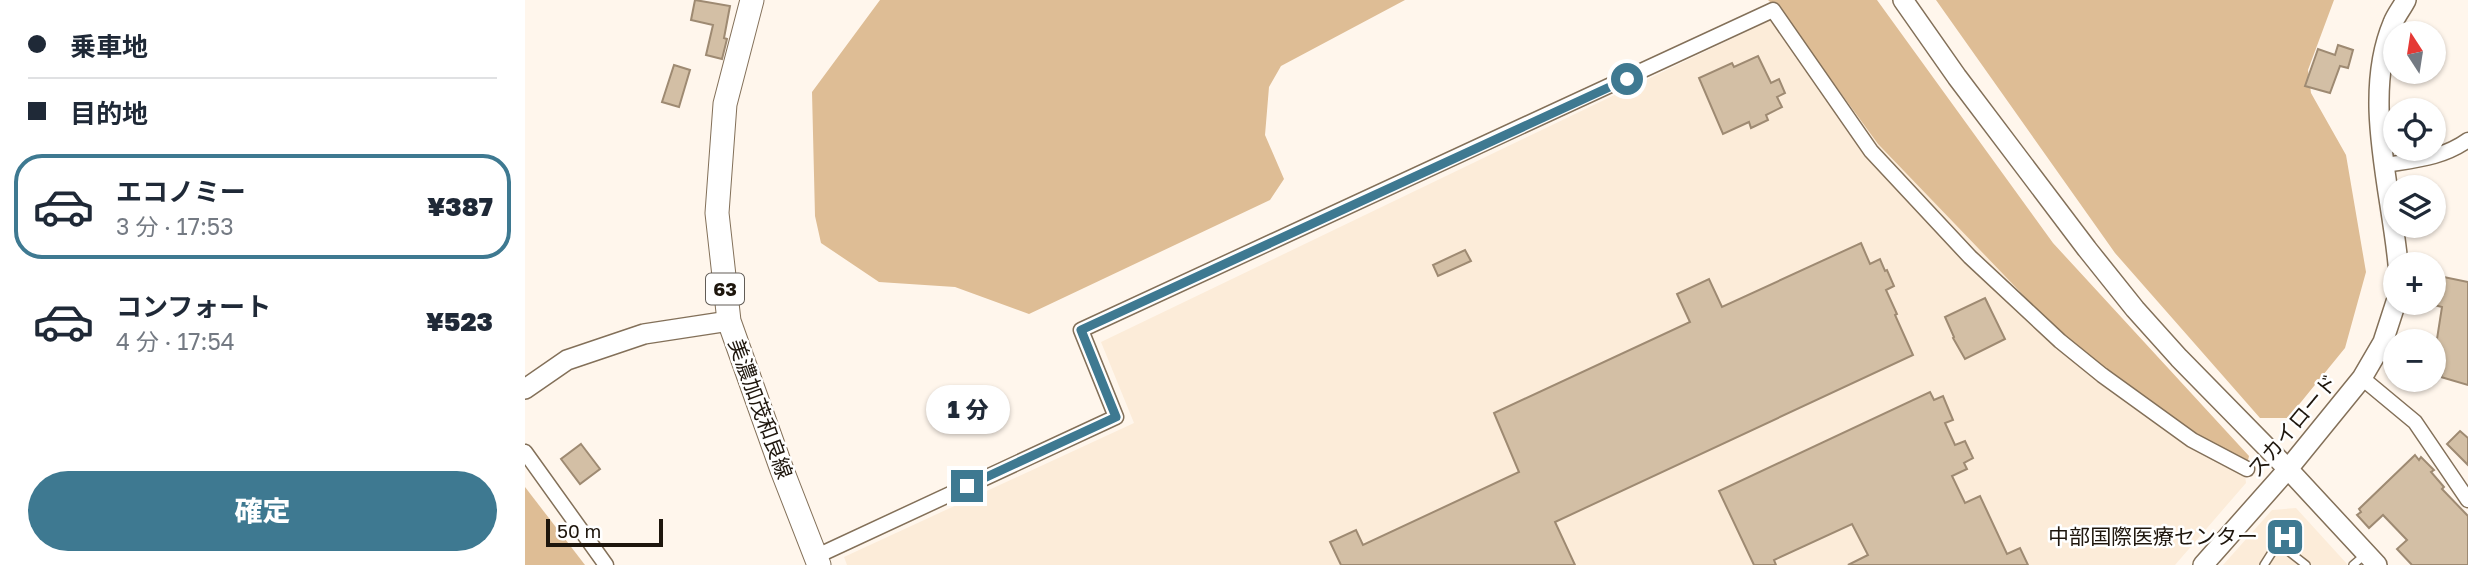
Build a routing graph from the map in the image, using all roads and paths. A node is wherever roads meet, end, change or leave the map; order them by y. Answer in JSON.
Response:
{"nodes":[{"id":1,"x":752,"y":0,"type":"edge"},
{"id":2,"x":1903,"y":0,"type":"edge"},
{"id":3,"x":2406,"y":0,"type":"edge"},
{"id":4,"x":2468,"y":140,"type":"edge"},
{"id":5,"x":2386,"y":165,"type":"junction"},
{"id":6,"x":2397,"y":252,"type":"edge"},
{"id":7,"x":2392,"y":315,"type":"edge"},
{"id":8,"x":729,"y":321,"type":"junction"},
{"id":9,"x":2362,"y":378,"type":"junction"},
{"id":10,"x":525,"y":389,"type":"edge"},
{"id":11,"x":525,"y":452,"type":"edge"},
{"id":12,"x":2288,"y":468,"type":"junction"},
{"id":13,"x":2247,"y":469,"type":"dead end"},
{"id":14,"x":2468,"y":500,"type":"edge"},
{"id":15,"x":818,"y":560,"type":"edge"},
{"id":16,"x":2366,"y":561,"type":"edge"},
{"id":17,"x":606,"y":565,"type":"edge"},
{"id":18,"x":2203,"y":565,"type":"edge"},
{"id":19,"x":2264,"y":565,"type":"edge"},
{"id":20,"x":2306,"y":565,"type":"edge"}],
"edges":[{"from":1,"to":8,"type":"main road","name":"美濃加茂和良線","number":"63"},
{"from":2,"to":12,"type":"street"},
{"from":3,"to":5,"type":"street"},
{"from":4,"to":5,"type":"street"},
{"from":5,"to":6,"type":"street"},
{"from":7,"to":9,"type":"street","name":"スカイロード"},
{"from":8,"to":10,"type":"street"},
{"from":8,"to":15,"type":"main road","name":"美濃加茂和良線","number":"63"},
{"from":9,"to":12,"type":"street","name":"スカイロード"},
{"from":9,"to":14,"type":"street"},
{"from":11,"to":17,"type":"street"},
{"from":12,"to":16,"type":"street"},
{"from":12,"to":18,"type":"street","name":"スカイロード"},
{"from":13,"to":15,"type":"street"},
{"from":19,"to":20,"type":"lane"}]}
